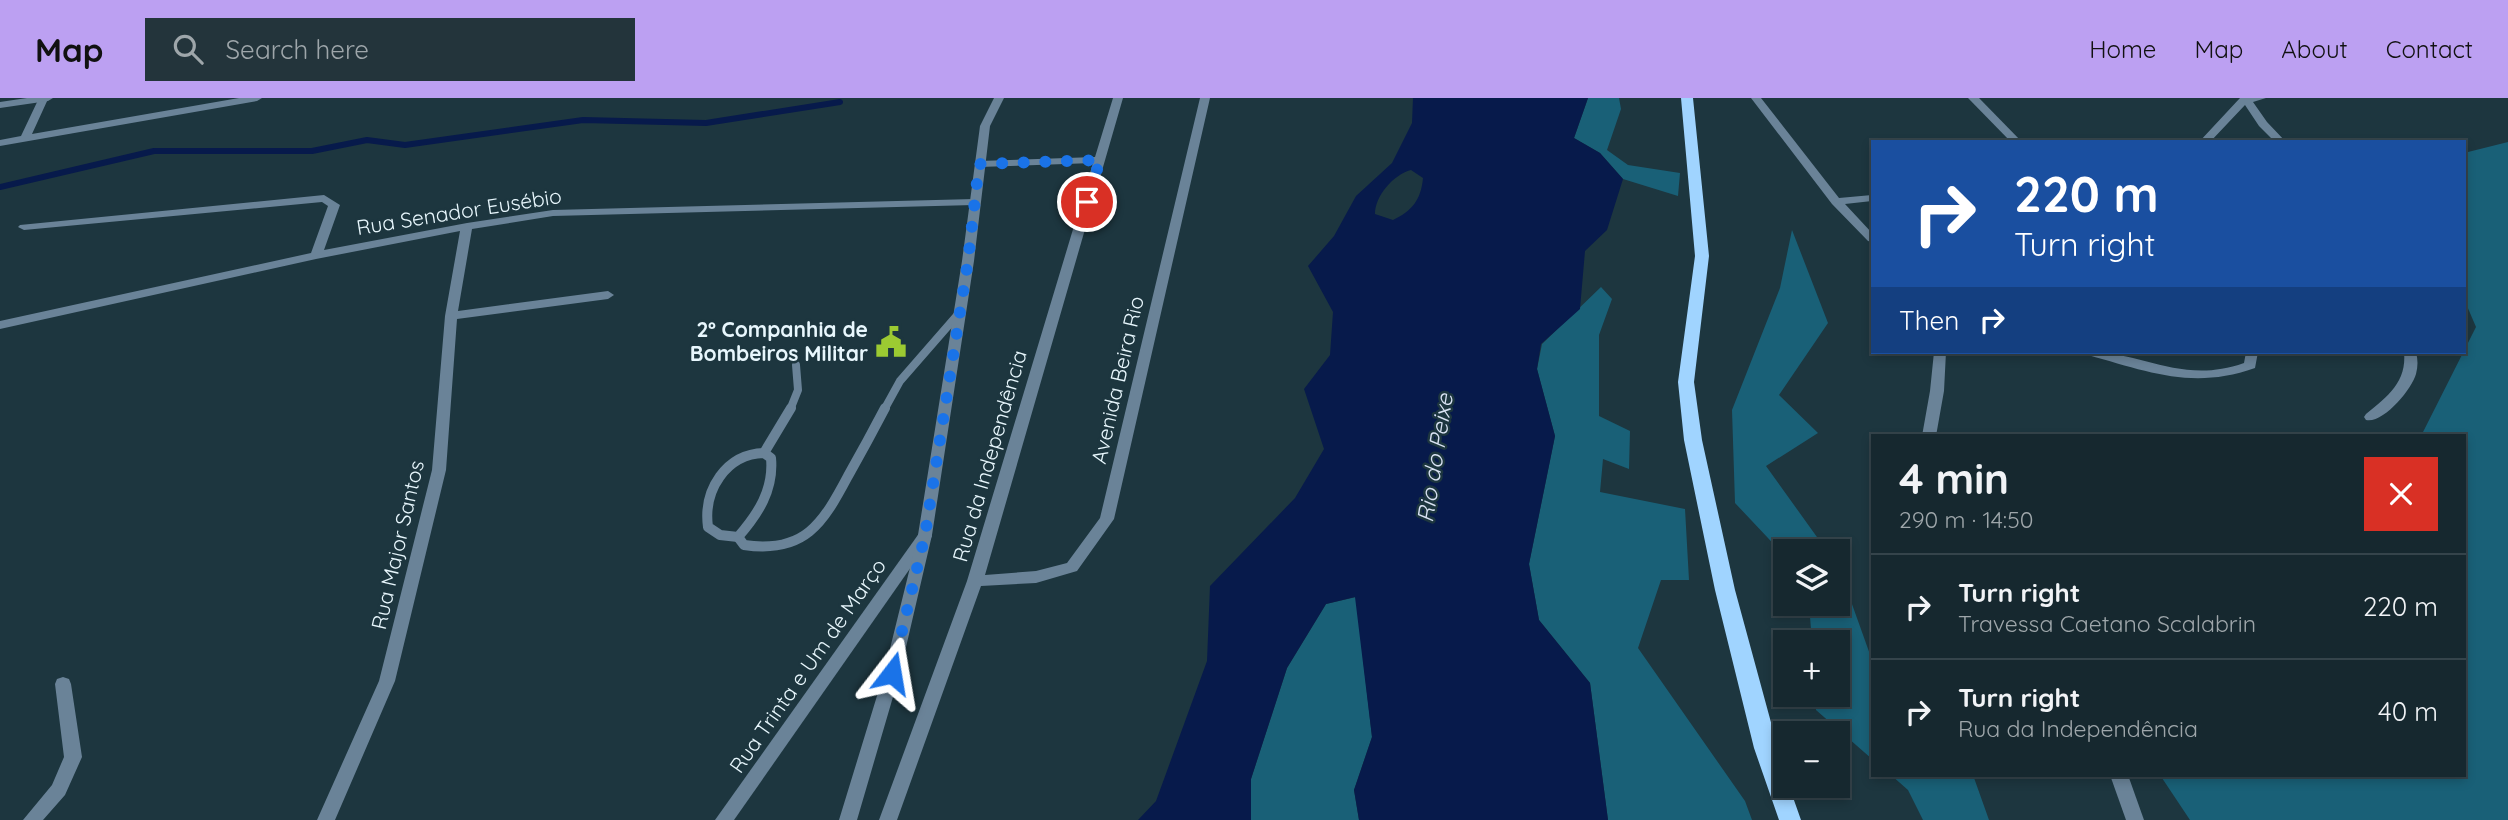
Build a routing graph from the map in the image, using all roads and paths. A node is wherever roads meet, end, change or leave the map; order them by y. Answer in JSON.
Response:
{"nodes":[{"id":1,"x":48,"y":98,"type":"edge"},
{"id":2,"x":257,"y":98,"type":"edge"},
{"id":3,"x":999,"y":98,"type":"edge"},
{"id":4,"x":1118,"y":98,"type":"edge"},
{"id":5,"x":1205,"y":98,"type":"edge"},
{"id":6,"x":1687,"y":98,"type":"edge"},
{"id":7,"x":1756,"y":98,"type":"edge"},
{"id":8,"x":1972,"y":98,"type":"edge"},
{"id":9,"x":2260,"y":98,"type":"edge"},
{"id":10,"x":43,"y":99,"type":"edge"},
{"id":11,"x":2245,"y":99,"type":"edge"},
{"id":12,"x":0,"y":106,"type":"edge"},
{"id":13,"x":24,"y":139,"type":"junction"},
{"id":14,"x":2015,"y":140,"type":"edge"},
{"id":15,"x":2206,"y":140,"type":"edge"},
{"id":16,"x":2279,"y":140,"type":"edge"},
{"id":17,"x":0,"y":144,"type":"edge"},
{"id":18,"x":1100,"y":160,"type":"junction"},
{"id":19,"x":979,"y":164,"type":"junction"},
{"id":20,"x":1871,"y":198,"type":"edge"},
{"id":21,"x":974,"y":202,"type":"junction"},
{"id":22,"x":1836,"y":202,"type":"junction"},
{"id":23,"x":467,"y":226,"type":"junction"},
{"id":24,"x":24,"y":227,"type":"dead end"},
{"id":25,"x":1871,"y":238,"type":"edge"},
{"id":26,"x":316,"y":255,"type":"junction"},
{"id":27,"x":608,"y":295,"type":"dead end"},
{"id":28,"x":961,"y":310,"type":"junction"},
{"id":29,"x":451,"y":316,"type":"junction"},
{"id":30,"x":0,"y":325,"type":"edge"},
{"id":31,"x":1940,"y":354,"type":"edge"},
{"id":32,"x":2101,"y":354,"type":"edge"},
{"id":33,"x":2252,"y":354,"type":"edge"},
{"id":34,"x":2411,"y":354,"type":"edge"},
{"id":35,"x":796,"y":365,"type":"dead end"},
{"id":36,"x":2371,"y":416,"type":"dead end"},
{"id":37,"x":1929,"y":434,"type":"edge"},
{"id":38,"x":764,"y":453,"type":"junction"},
{"id":39,"x":925,"y":535,"type":"junction"},
{"id":40,"x":738,"y":537,"type":"junction"},
{"id":41,"x":975,"y":581,"type":"junction"},
{"id":42,"x":63,"y":684,"type":"dead end"},
{"id":43,"x":2120,"y":777,"type":"edge"},
{"id":44,"x":32,"y":820,"type":"edge"},
{"id":45,"x":326,"y":820,"type":"edge"},
{"id":46,"x":724,"y":820,"type":"edge"},
{"id":47,"x":848,"y":820,"type":"edge"},
{"id":48,"x":888,"y":820,"type":"edge"},
{"id":49,"x":1790,"y":820,"type":"edge"},
{"id":50,"x":2135,"y":820,"type":"edge"}],
"edges":[{"from":1,"to":10,"type":"street"},
{"from":2,"to":13,"type":"street"},
{"from":3,"to":19,"type":"street"},
{"from":4,"to":18,"type":"street","name":"Rua da Independência"},
{"from":5,"to":41,"type":"street","name":"Avenida Beira Rio"},
{"from":6,"to":49,"type":"main road"},
{"from":7,"to":22,"type":"street"},
{"from":8,"to":14,"type":"street"},
{"from":9,"to":11,"type":"street"},
{"from":10,"to":12,"type":"street"},
{"from":10,"to":13,"type":"street"},
{"from":11,"to":15,"type":"street"},
{"from":11,"to":16,"type":"street"},
{"from":13,"to":17,"type":"street"},
{"from":18,"to":19,"type":"street"},
{"from":18,"to":41,"type":"street","name":"Rua da Independência"},
{"from":19,"to":21,"type":"street"},
{"from":20,"to":22,"type":"street"},
{"from":21,"to":23,"type":"street","name":"Rua Senador Eusébio"},
{"from":21,"to":28,"type":"street"},
{"from":22,"to":25,"type":"street"},
{"from":23,"to":26,"type":"street","name":"Rua Senador Eusébio"},
{"from":23,"to":29,"type":"street","name":"Rua Major Santos"},
{"from":24,"to":26,"type":"street"},
{"from":26,"to":30,"type":"street","name":"Rua Senador Eusébio"},
{"from":27,"to":29,"type":"street"},
{"from":28,"to":39,"type":"street"},
{"from":28,"to":40,"type":"lane"},
{"from":29,"to":45,"type":"street","name":"Rua Major Santos"},
{"from":31,"to":37,"type":"street"},
{"from":32,"to":33,"type":"street"},
{"from":34,"to":36,"type":"street"},
{"from":35,"to":38,"type":"lane"},
{"from":38,"to":40,"type":"lane"},
{"from":38,"to":40,"type":"lane"},
{"from":39,"to":46,"type":"street","name":"Rua Trinta e Um de Março"},
{"from":39,"to":47,"type":"street"},
{"from":41,"to":48,"type":"street","name":"Rua da Independência"},
{"from":42,"to":44,"type":"street"},
{"from":43,"to":50,"type":"street"}]}
